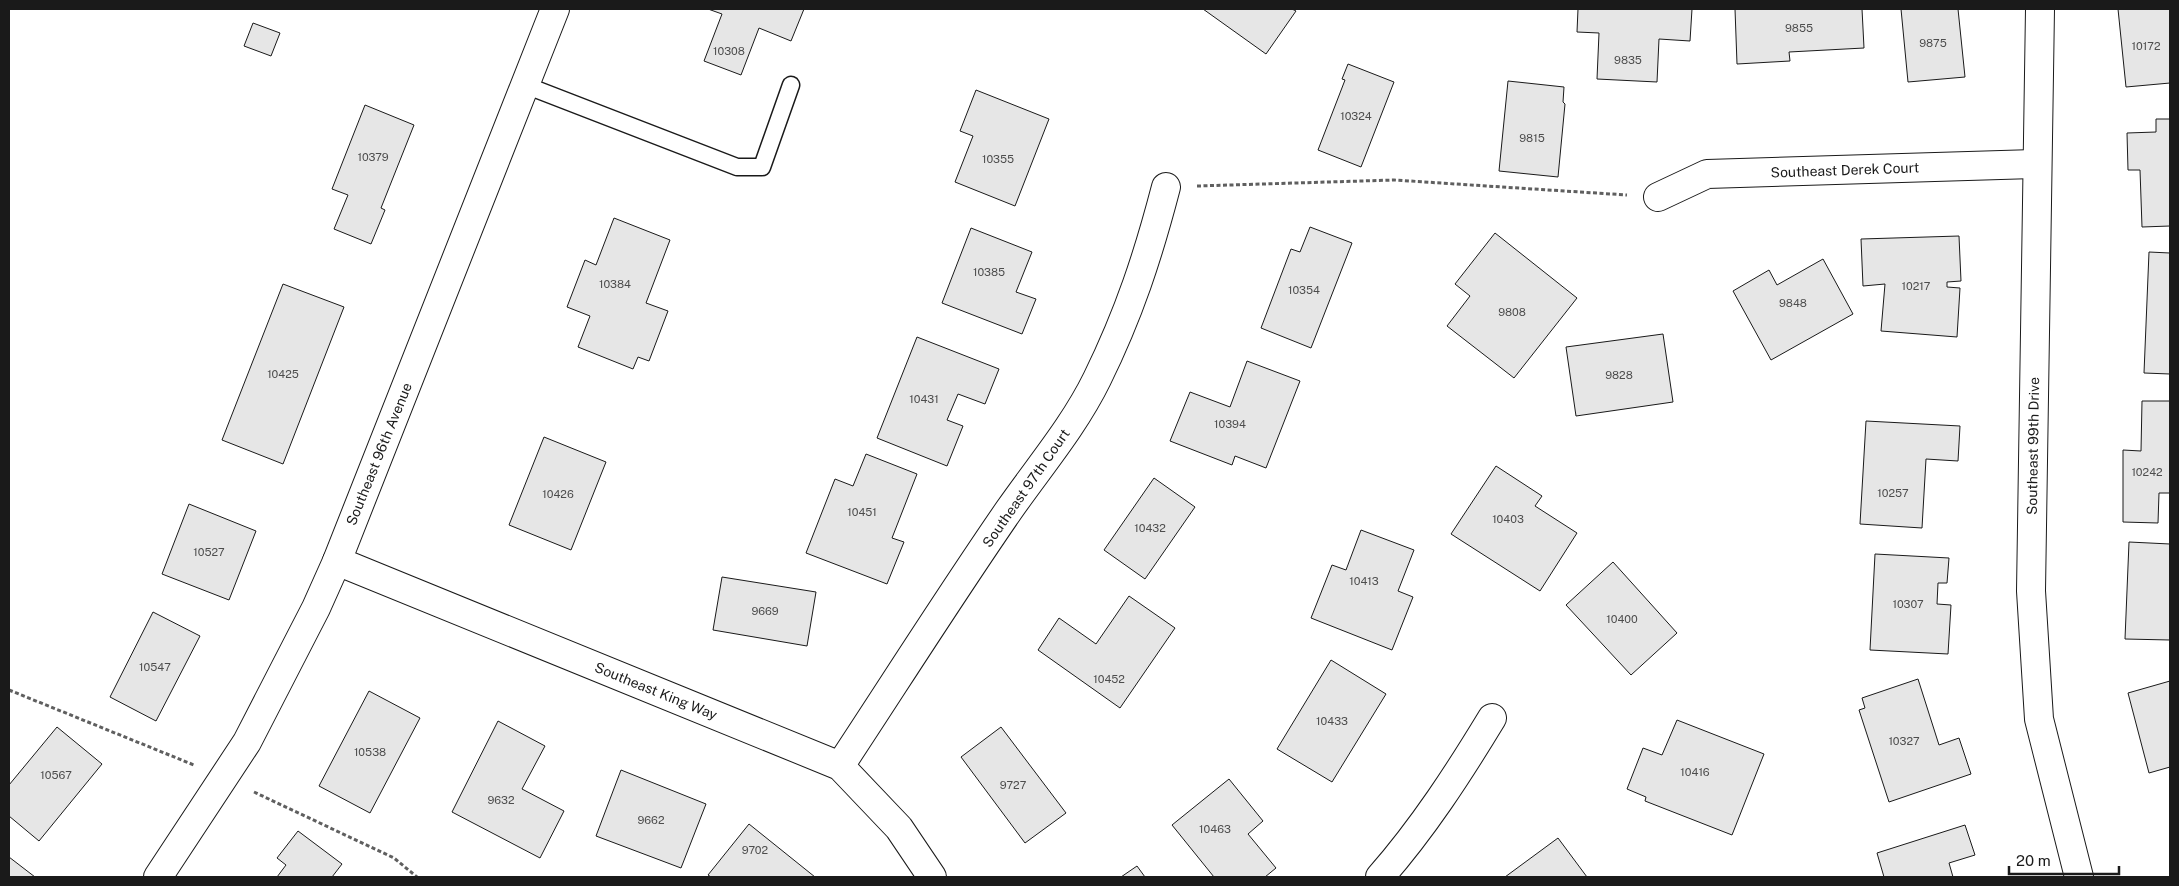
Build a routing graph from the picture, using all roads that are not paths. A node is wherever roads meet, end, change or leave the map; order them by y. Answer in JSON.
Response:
{"nodes":[{"id":1,"x":555,"y":9,"type":"edge"},
{"id":2,"x":2040,"y":9,"type":"edge"},
{"id":3,"x":525,"y":84,"type":"junction"},
{"id":4,"x":791,"y":85,"type":"dead end"},
{"id":5,"x":2036,"y":164,"type":"junction"},
{"id":6,"x":1166,"y":187,"type":"road end"},
{"id":7,"x":1658,"y":197,"type":"road end"},
{"id":8,"x":336,"y":561,"type":"junction"},
{"id":9,"x":1492,"y":718,"type":"dead end"},
{"id":10,"x":840,"y":766,"type":"junction"},
{"id":11,"x":158,"y":877,"type":"edge"},
{"id":12,"x":932,"y":877,"type":"edge"},
{"id":13,"x":1380,"y":877,"type":"edge"},
{"id":14,"x":2079,"y":877,"type":"edge"}],
"edges":[{"from":1,"to":3,"type":"street","name":"Southeast 96th Avenue"},
{"from":2,"to":5,"type":"street","name":"Southeast 99th Drive"},
{"from":3,"to":4,"type":"lane"},
{"from":3,"to":8,"type":"street","name":"Southeast 96th Avenue"},
{"from":5,"to":7,"type":"street","name":"Southeast Derek Court"},
{"from":5,"to":14,"type":"street","name":"Southeast 99th Drive"},
{"from":6,"to":10,"type":"street","name":"Southeast 97th Court"},
{"from":8,"to":10,"type":"street","name":"Southeast King Way"},
{"from":8,"to":11,"type":"street","name":"Southeast 96th Avenue"},
{"from":9,"to":13,"type":"street"},
{"from":10,"to":12,"type":"street","name":"Southeast King Way"}]}
